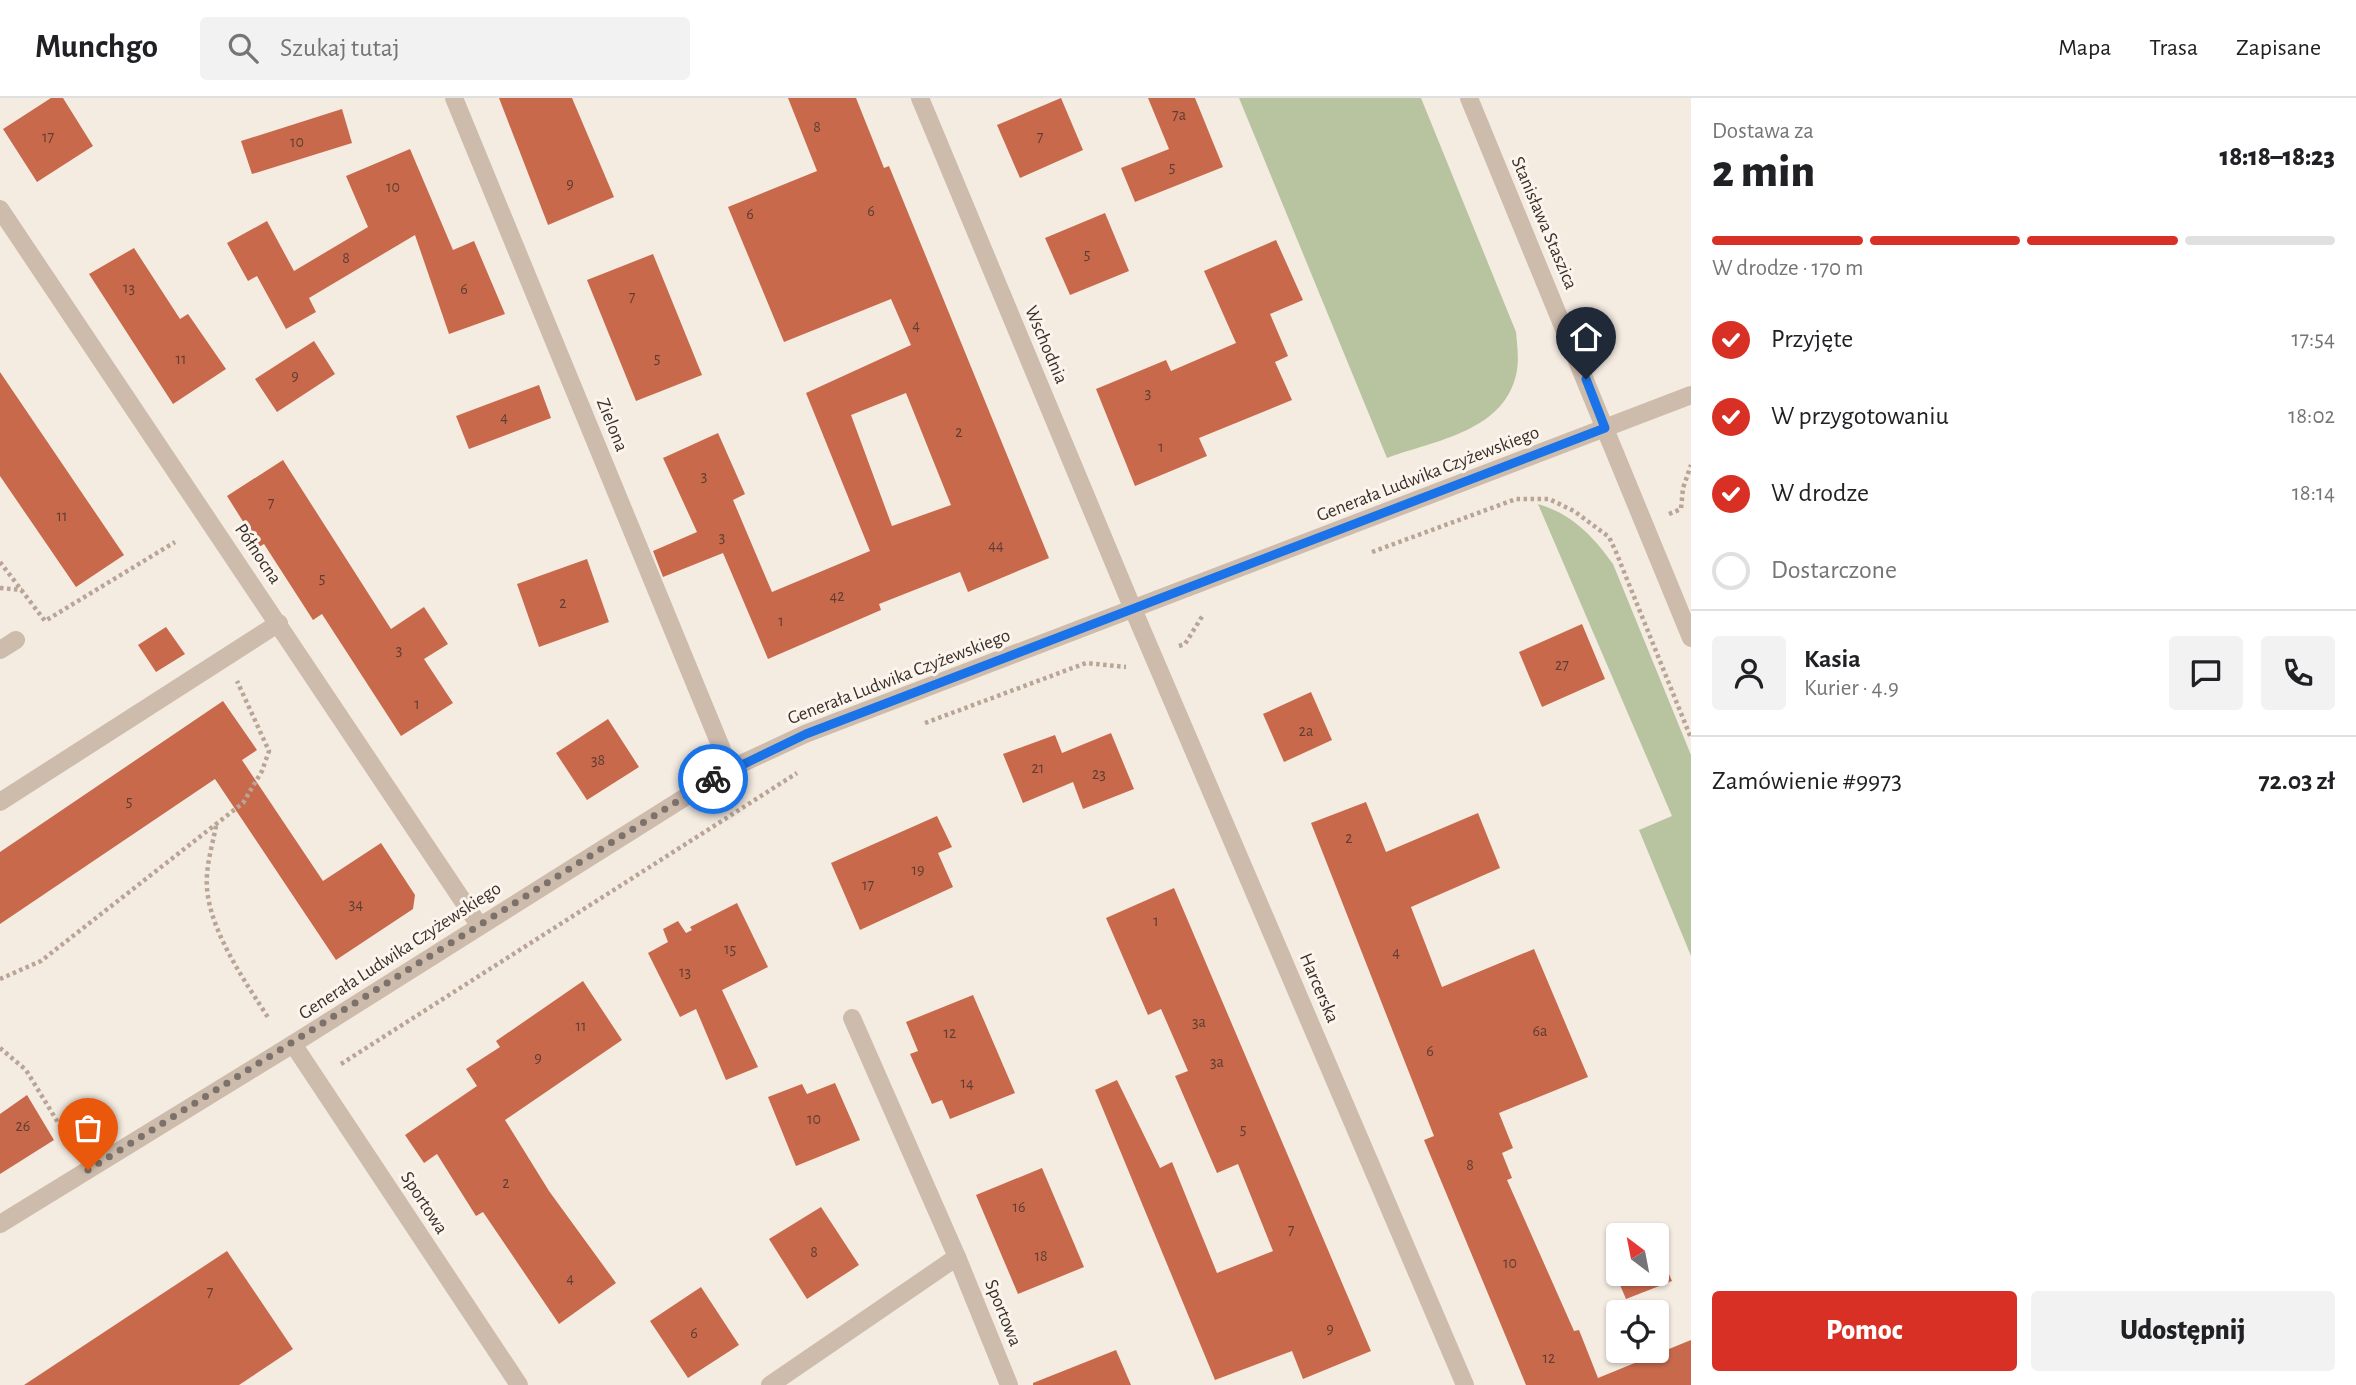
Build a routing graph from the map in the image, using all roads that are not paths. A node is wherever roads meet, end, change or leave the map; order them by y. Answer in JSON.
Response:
{"nodes":[{"id":1,"x":454,"y":98,"type":"edge"},
{"id":2,"x":920,"y":98,"type":"edge"},
{"id":3,"x":1469,"y":98,"type":"edge"},
{"id":4,"x":0,"y":209,"type":"edge"},
{"id":5,"x":1691,"y":395,"type":"edge"},
{"id":6,"x":1605,"y":428,"type":"junction"},
{"id":7,"x":1133,"y":609,"type":"junction"},
{"id":8,"x":279,"y":623,"type":"junction"},
{"id":9,"x":1691,"y":638,"type":"edge"},
{"id":10,"x":16,"y":640,"type":"dead end"},
{"id":11,"x":0,"y":650,"type":"edge"},
{"id":12,"x":730,"y":769,"type":"junction"},
{"id":13,"x":0,"y":802,"type":"edge"},
{"id":14,"x":480,"y":925,"type":"junction"},
{"id":15,"x":852,"y":1018,"type":"dead end"},
{"id":16,"x":293,"y":1044,"type":"junction"},
{"id":17,"x":0,"y":1224,"type":"edge"},
{"id":18,"x":957,"y":1258,"type":"junction"},
{"id":19,"x":519,"y":1385,"type":"edge"},
{"id":20,"x":770,"y":1385,"type":"edge"},
{"id":21,"x":1009,"y":1385,"type":"edge"},
{"id":22,"x":1465,"y":1385,"type":"edge"}],
"edges":[{"from":1,"to":12,"type":"street","name":"Zielona"},
{"from":2,"to":7,"type":"street","name":"Wschodnia"},
{"from":3,"to":6,"type":"street","name":"Stanisława Staszica"},
{"from":4,"to":8,"type":"street","name":"Północna"},
{"from":5,"to":6,"type":"street","name":"Generała Ludwika Czyżewskiego"},
{"from":6,"to":7,"type":"street","name":"Generała Ludwika Czyżewskiego"},
{"from":6,"to":9,"type":"street","name":"Stanisława Staszica"},
{"from":7,"to":12,"type":"street","name":"Generała Ludwika Czyżewskiego"},
{"from":7,"to":22,"type":"street","name":"Harcerska"},
{"from":8,"to":13,"type":"street"},
{"from":8,"to":14,"type":"street","name":"Północna"},
{"from":10,"to":11,"type":"street"},
{"from":12,"to":14,"type":"street","name":"Generała Ludwika Czyżewskiego"},
{"from":14,"to":16,"type":"street","name":"Generała Ludwika Czyżewskiego"},
{"from":15,"to":18,"type":"street","name":"Sportowa"},
{"from":16,"to":17,"type":"street","name":"Generała Ludwika Czyżewskiego"},
{"from":16,"to":19,"type":"street","name":"Sportowa"},
{"from":18,"to":20,"type":"street"},
{"from":18,"to":21,"type":"street","name":"Sportowa"}]}
